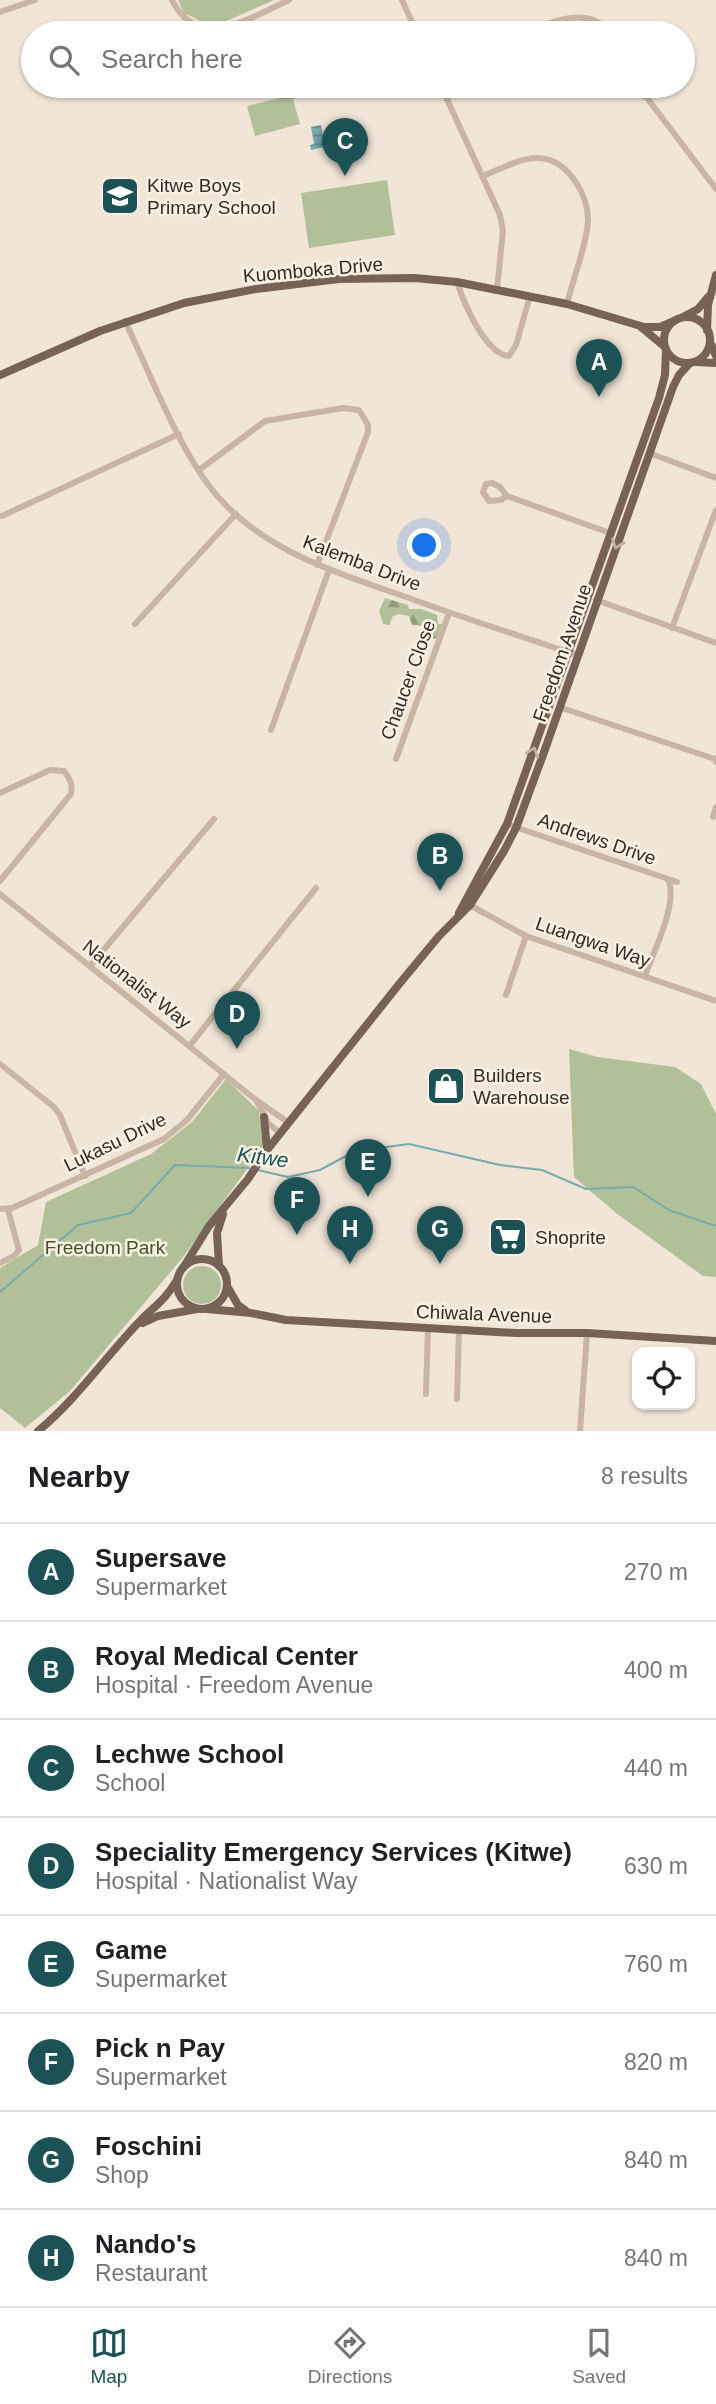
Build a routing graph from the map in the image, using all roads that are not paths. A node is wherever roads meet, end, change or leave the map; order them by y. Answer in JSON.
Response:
{"nodes":[{"id":1,"x":35,"y":0,"type":"edge"},
{"id":2,"x":172,"y":0,"type":"edge"},
{"id":3,"x":289,"y":0,"type":"edge"},
{"id":4,"x":402,"y":0,"type":"edge"},
{"id":5,"x":0,"y":12,"type":"edge"},
{"id":6,"x":189,"y":21,"type":"edge"},
{"id":7,"x":245,"y":21,"type":"edge"},
{"id":8,"x":412,"y":21,"type":"edge"},
{"id":9,"x":554,"y":21,"type":"edge"},
{"id":10,"x":589,"y":21,"type":"edge"},
{"id":11,"x":447,"y":98,"type":"edge"},
{"id":12,"x":647,"y":98,"type":"edge"},
{"id":13,"x":483,"y":176,"type":"junction"},
{"id":14,"x":716,"y":189,"type":"edge"},
{"id":15,"x":716,"y":275,"type":"edge"},
{"id":16,"x":457,"y":282,"type":"junction"},
{"id":17,"x":497,"y":289,"type":"junction"},
{"id":18,"x":711,"y":293,"type":"junction"},
{"id":19,"x":530,"y":296,"type":"junction"},
{"id":20,"x":567,"y":303,"type":"junction"},
{"id":21,"x":677,"y":320,"type":"junction"},
{"id":22,"x":125,"y":321,"type":"junction"},
{"id":23,"x":638,"y":325,"type":"junction"},
{"id":24,"x":707,"y":330,"type":"junction"},
{"id":25,"x":710,"y":342,"type":"junction"},
{"id":26,"x":665,"y":348,"type":"junction"},
{"id":27,"x":716,"y":356,"type":"edge"},
{"id":28,"x":692,"y":362,"type":"junction"},
{"id":29,"x":716,"y":363,"type":"edge"},
{"id":30,"x":0,"y":375,"type":"edge"},
{"id":31,"x":668,"y":385,"type":"junction"},
{"id":32,"x":178,"y":434,"type":"junction"},
{"id":33,"x":649,"y":453,"type":"junction"},
{"id":34,"x":634,"y":468,"type":"junction"},
{"id":35,"x":199,"y":470,"type":"junction"},
{"id":36,"x":716,"y":478,"type":"edge"},
{"id":37,"x":507,"y":496,"type":"dead end"},
{"id":38,"x":631,"y":504,"type":"junction"},
{"id":39,"x":716,"y":510,"type":"edge"},
{"id":40,"x":236,"y":514,"type":"junction"},
{"id":41,"x":2,"y":516,"type":"edge"},
{"id":42,"x":610,"y":533,"type":"junction"},
{"id":43,"x":317,"y":565,"type":"junction"},
{"id":44,"x":328,"y":570,"type":"junction"},
{"id":45,"x":596,"y":600,"type":"junction"},
{"id":46,"x":449,"y":613,"type":"junction"},
{"id":47,"x":135,"y":624,"type":"dead end"},
{"id":48,"x":672,"y":628,"type":"junction"},
{"id":49,"x":714,"y":640,"type":"edge"},
{"id":50,"x":573,"y":654,"type":"junction"},
{"id":51,"x":559,"y":707,"type":"junction"},
{"id":52,"x":271,"y":730,"type":"dead end"},
{"id":53,"x":396,"y":759,"type":"dead end"},
{"id":54,"x":716,"y":762,"type":"edge"},
{"id":55,"x":0,"y":793,"type":"edge"},
{"id":56,"x":716,"y":807,"type":"edge"},
{"id":57,"x":713,"y":817,"type":"dead end"},
{"id":58,"x":214,"y":819,"type":"dead end"},
{"id":59,"x":511,"y":826,"type":"junction"},
{"id":60,"x":667,"y":879,"type":"junction"},
{"id":61,"x":0,"y":881,"type":"edge"},
{"id":62,"x":677,"y":882,"type":"dead end"},
{"id":63,"x":316,"y":888,"type":"dead end"},
{"id":64,"x":0,"y":894,"type":"edge"},
{"id":65,"x":467,"y":904,"type":"junction"},
{"id":66,"x":526,"y":936,"type":"junction"},
{"id":67,"x":90,"y":967,"type":"junction"},
{"id":68,"x":645,"y":976,"type":"junction"},
{"id":69,"x":506,"y":995,"type":"dead end"},
{"id":70,"x":716,"y":1001,"type":"edge"},
{"id":71,"x":190,"y":1045,"type":"junction"},
{"id":72,"x":0,"y":1064,"type":"edge"},
{"id":73,"x":224,"y":1074,"type":"junction"},
{"id":74,"x":256,"y":1100,"type":"junction"},
{"id":75,"x":264,"y":1117,"type":"junction"},
{"id":76,"x":289,"y":1123,"type":"junction"},
{"id":77,"x":280,"y":1133,"type":"junction"},
{"id":78,"x":267,"y":1150,"type":"junction"},
{"id":79,"x":85,"y":1176,"type":"junction"},
{"id":80,"x":226,"y":1204,"type":"junction"},
{"id":81,"x":0,"y":1209,"type":"edge"},
{"id":82,"x":8,"y":1210,"type":"junction"},
{"id":83,"x":0,"y":1263,"type":"edge"},
{"id":84,"x":219,"y":1266,"type":"junction"},
{"id":85,"x":183,"y":1268,"type":"junction"},
{"id":86,"x":177,"y":1280,"type":"junction"},
{"id":87,"x":227,"y":1286,"type":"junction"},
{"id":88,"x":203,"y":1309,"type":"junction"},
{"id":89,"x":251,"y":1312,"type":"junction"},
{"id":90,"x":136,"y":1326,"type":"junction"},
{"id":91,"x":428,"y":1328,"type":"junction"},
{"id":92,"x":459,"y":1330,"type":"junction"},
{"id":93,"x":587,"y":1333,"type":"junction"},
{"id":94,"x":716,"y":1341,"type":"edge"},
{"id":95,"x":426,"y":1394,"type":"dead end"},
{"id":96,"x":457,"y":1399,"type":"dead end"},
{"id":97,"x":38,"y":1431,"type":"edge"},
{"id":98,"x":580,"y":1431,"type":"edge"}],
"edges":[{"from":1,"to":5,"type":"street"},
{"from":2,"to":6,"type":"street"},
{"from":3,"to":7,"type":"street"},
{"from":4,"to":8,"type":"street"},
{"from":9,"to":10,"type":"street"},
{"from":11,"to":13,"type":"street"},
{"from":12,"to":14,"type":"street"},
{"from":13,"to":17,"type":"street"},
{"from":13,"to":20,"type":"street"},
{"from":15,"to":18,"type":"main road"},
{"from":16,"to":17,"type":"main road","name":"Kuomboka Drive"},
{"from":16,"to":19,"type":"street"},
{"from":16,"to":22,"type":"main road","name":"Kuomboka Drive"},
{"from":17,"to":19,"type":"main road","name":"Kuomboka Drive"},
{"from":18,"to":21,"type":"main road"},
{"from":18,"to":24,"type":"main road"},
{"from":19,"to":20,"type":"main road","name":"Kuomboka Drive"},
{"from":20,"to":23,"type":"main road","name":"Kuomboka Drive"},
{"from":21,"to":23,"type":"main road"},
{"from":21,"to":24,"type":"main road"},
{"from":21,"to":26,"type":"main road"},
{"from":22,"to":30,"type":"main road","name":"Kuomboka Drive"},
{"from":22,"to":32,"type":"street","name":"Kalemba Drive"},
{"from":23,"to":26,"type":"main road"},
{"from":24,"to":25,"type":"main road"},
{"from":25,"to":27,"type":"main road"},
{"from":25,"to":28,"type":"main road"},
{"from":26,"to":28,"type":"main road"},
{"from":26,"to":31,"type":"main road"},
{"from":28,"to":29,"type":"main road"},
{"from":28,"to":31,"type":"main road"},
{"from":31,"to":33,"type":"main road","name":"Freedom Avenue"},
{"from":31,"to":34,"type":"main road","name":"Freedom Avenue"},
{"from":32,"to":35,"type":"street","name":"Kalemba Drive"},
{"from":32,"to":41,"type":"street"},
{"from":33,"to":36,"type":"street"},
{"from":33,"to":38,"type":"main road","name":"Freedom Avenue"},
{"from":34,"to":38,"type":"main road"},
{"from":34,"to":42,"type":"main road","name":"Freedom Avenue"},
{"from":35,"to":40,"type":"street","name":"Kalemba Drive"},
{"from":35,"to":43,"type":"street"},
{"from":37,"to":42,"type":"street"},
{"from":38,"to":45,"type":"main road","name":"Freedom Avenue","one_way":true},
{"from":39,"to":48,"type":"street"},
{"from":40,"to":43,"type":"street","name":"Kalemba Drive"},
{"from":40,"to":47,"type":"street"},
{"from":42,"to":50,"type":"main road","name":"Freedom Avenue"},
{"from":43,"to":44,"type":"street","name":"Kalemba Drive"},
{"from":44,"to":46,"type":"street","name":"Kalemba Drive"},
{"from":44,"to":52,"type":"street"},
{"from":45,"to":48,"type":"street"},
{"from":45,"to":50,"type":"main road","name":"Freedom Avenue"},
{"from":46,"to":50,"type":"street","name":"Kalemba Drive"},
{"from":46,"to":53,"type":"street","name":"Chaucer Close"},
{"from":48,"to":49,"type":"street"},
{"from":50,"to":51,"type":"main road","name":"Freedom Avenue"},
{"from":59,"to":50,"type":"main road","name":"Freedom Avenue","one_way":true},
{"from":51,"to":54,"type":"street"},
{"from":51,"to":59,"type":"main road","name":"Freedom Avenue"},
{"from":55,"to":61,"type":"street"},
{"from":56,"to":57,"type":"street"},
{"from":58,"to":67,"type":"street"},
{"from":59,"to":60,"type":"street","name":"Andrews Drive"},
{"from":59,"to":65,"type":"main road","name":"Freedom Avenue"},
{"from":60,"to":62,"type":"street","name":"Andrews Drive"},
{"from":60,"to":68,"type":"street"},
{"from":63,"to":71,"type":"street"},
{"from":64,"to":67,"type":"street","name":"Nationalist Way"},
{"from":65,"to":66,"type":"street","name":"Luangwa Way"},
{"from":65,"to":76,"type":"main road","name":"Freedom Avenue"},
{"from":66,"to":68,"type":"street","name":"Luangwa Way"},
{"from":66,"to":69,"type":"street"},
{"from":67,"to":71,"type":"street","name":"Nationalist Way"},
{"from":68,"to":70,"type":"street","name":"Luangwa Way"},
{"from":71,"to":73,"type":"street","name":"Nationalist Way"},
{"from":72,"to":79,"type":"street"},
{"from":73,"to":74,"type":"street","name":"Nationalist Way"},
{"from":73,"to":79,"type":"street","name":"Lukasu Drive"},
{"from":74,"to":75,"type":"street"},
{"from":74,"to":76,"type":"street","name":"Nationalist Way"},
{"from":75,"to":77,"type":"street"},
{"from":75,"to":78,"type":"main road"},
{"from":76,"to":77,"type":"main road","name":"Freedom Avenue"},
{"from":77,"to":78,"type":"main road","name":"Freedom Avenue"},
{"from":78,"to":80,"type":"main road","name":"Freedom Avenue"},
{"from":79,"to":82,"type":"street","name":"Lukasu Drive"},
{"from":80,"to":84,"type":"main road","name":"Freedom Avenue"},
{"from":80,"to":85,"type":"main road","name":"Freedom Avenue"},
{"from":81,"to":82,"type":"street"},
{"from":82,"to":83,"type":"street"},
{"from":84,"to":85,"type":"main road"},
{"from":84,"to":87,"type":"main road"},
{"from":85,"to":86,"type":"main road"},
{"from":86,"to":88,"type":"main road"},
{"from":86,"to":90,"type":"main road"},
{"from":87,"to":88,"type":"main road"},
{"from":87,"to":89,"type":"main road"},
{"from":88,"to":89,"type":"main road","name":"Chiwala Avenue"},
{"from":88,"to":90,"type":"main road"},
{"from":89,"to":91,"type":"main road","name":"Chiwala Avenue"},
{"from":90,"to":97,"type":"main road"},
{"from":91,"to":92,"type":"main road","name":"Chiwala Avenue"},
{"from":91,"to":95,"type":"street"},
{"from":92,"to":93,"type":"main road","name":"Chiwala Avenue"},
{"from":92,"to":96,"type":"street"},
{"from":93,"to":94,"type":"main road","name":"Chiwala Avenue"},
{"from":93,"to":98,"type":"street"}]}
